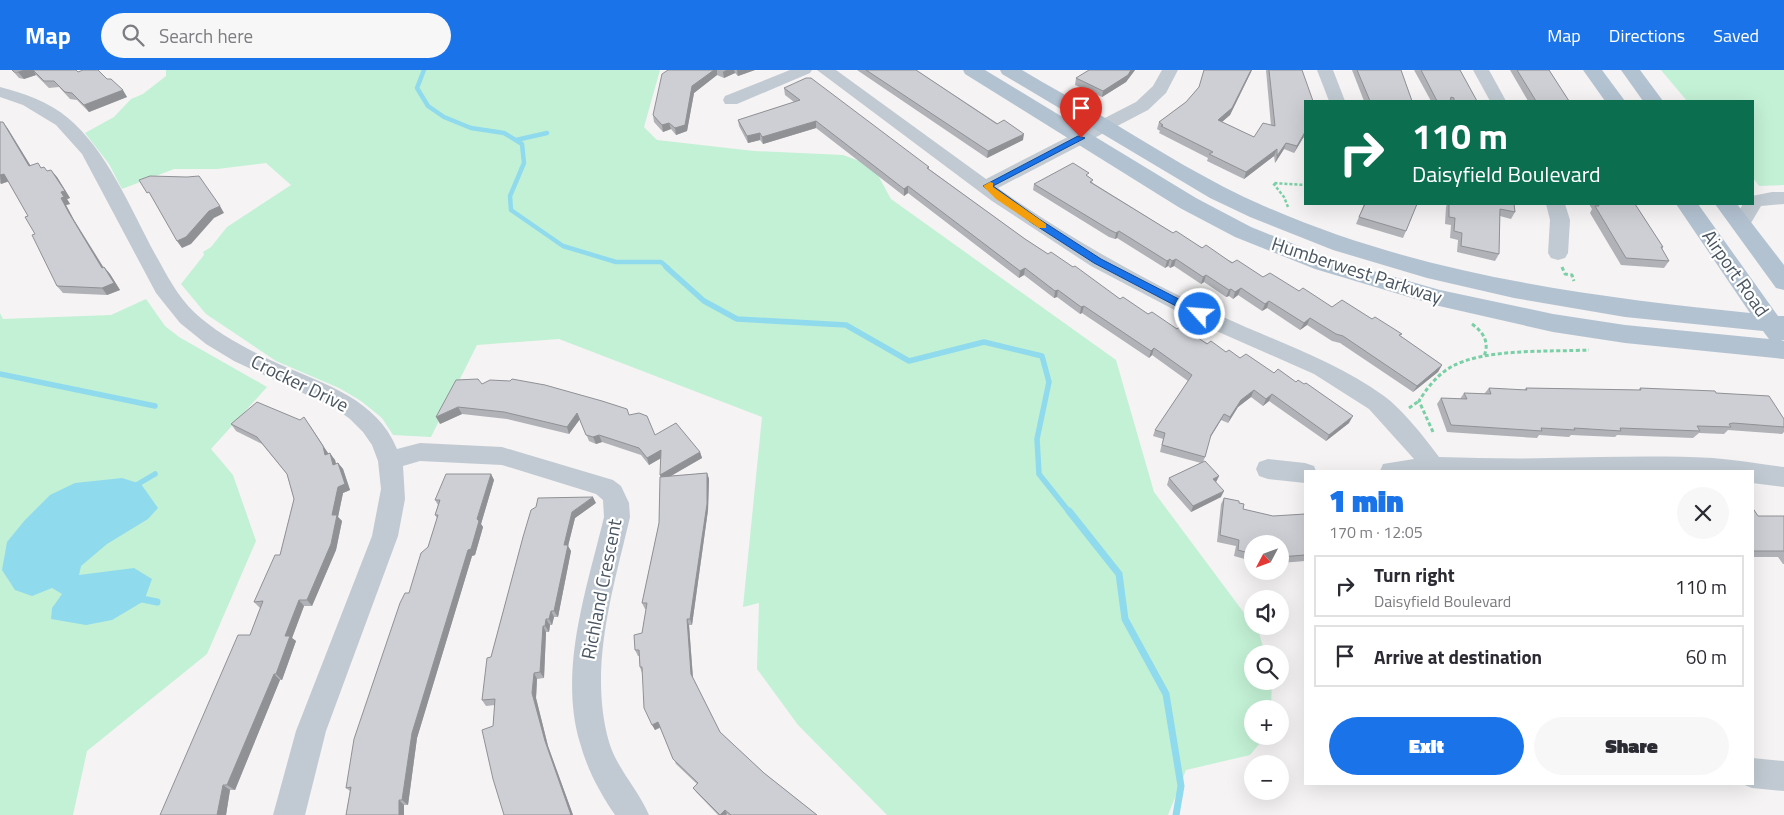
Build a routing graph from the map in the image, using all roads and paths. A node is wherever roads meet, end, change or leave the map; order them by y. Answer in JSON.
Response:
{"nodes":[{"id":1,"x":804,"y":70,"type":"edge"},
{"id":2,"x":825,"y":70,"type":"edge"},
{"id":3,"x":972,"y":70,"type":"edge"},
{"id":4,"x":1009,"y":70,"type":"edge"},
{"id":5,"x":1170,"y":70,"type":"edge"},
{"id":6,"x":1325,"y":70,"type":"edge"},
{"id":7,"x":1480,"y":70,"type":"edge"},
{"id":8,"x":1592,"y":70,"type":"edge"},
{"id":9,"x":1628,"y":72,"type":"edge"},
{"id":10,"x":0,"y":92,"type":"edge"},
{"id":11,"x":731,"y":100,"type":"dead end"},
{"id":12,"x":1337,"y":100,"type":"edge"},
{"id":13,"x":1497,"y":100,"type":"edge"},
{"id":14,"x":1614,"y":100,"type":"edge"},
{"id":15,"x":1652,"y":100,"type":"edge"},
{"id":16,"x":1104,"y":126,"type":"junction"},
{"id":17,"x":1081,"y":138,"type":"junction"},
{"id":18,"x":1304,"y":185,"type":"edge"},
{"id":19,"x":987,"y":186,"type":"junction"},
{"id":20,"x":1754,"y":193,"type":"edge"},
{"id":21,"x":1778,"y":198,"type":"edge"},
{"id":22,"x":1754,"y":201,"type":"edge"},
{"id":23,"x":1556,"y":205,"type":"edge"},
{"id":24,"x":1688,"y":205,"type":"edge"},
{"id":25,"x":1727,"y":205,"type":"edge"},
{"id":26,"x":1752,"y":205,"type":"edge"},
{"id":27,"x":1289,"y":212,"type":"dead end"},
{"id":28,"x":1741,"y":224,"type":"junction"},
{"id":29,"x":1558,"y":253,"type":"joint"},
{"id":30,"x":1784,"y":282,"type":"edge"},
{"id":31,"x":1574,"y":283,"type":"dead end"},
{"id":32,"x":1466,"y":320,"type":"dead end"},
{"id":33,"x":1780,"y":331,"type":"edge"},
{"id":34,"x":1590,"y":350,"type":"dead end"},
{"id":35,"x":1784,"y":350,"type":"edge"},
{"id":36,"x":1484,"y":357,"type":"junction"},
{"id":37,"x":390,"y":461,"type":"junction"},
{"id":38,"x":1433,"y":468,"type":"edge"},
{"id":39,"x":1268,"y":469,"type":"dead end"},
{"id":40,"x":1406,"y":470,"type":"edge"},
{"id":41,"x":1731,"y":470,"type":"edge"},
{"id":42,"x":1304,"y":472,"type":"edge"},
{"id":43,"x":1754,"y":473,"type":"edge"},
{"id":44,"x":1784,"y":477,"type":"edge"},
{"id":45,"x":1754,"y":772,"type":"edge"},
{"id":46,"x":1784,"y":776,"type":"edge"},
{"id":47,"x":289,"y":815,"type":"edge"},
{"id":48,"x":633,"y":815,"type":"edge"}],
"edges":[{"from":1,"to":11,"type":"street"},
{"from":2,"to":19,"type":"street"},
{"from":3,"to":17,"type":"main road","name":"Humberwest Parkway"},
{"from":4,"to":16,"type":"main road","name":"Humberwest Parkway"},
{"from":5,"to":16,"type":"street"},
{"from":6,"to":12,"type":"street"},
{"from":7,"to":13,"type":"street"},
{"from":8,"to":14,"type":"main road"},
{"from":9,"to":15,"type":"main road"},
{"from":10,"to":37,"type":"street","name":"Crocker Drive"},
{"from":16,"to":17,"type":"street"},
{"from":16,"to":33,"type":"main road","name":"Humberwest Parkway"},
{"from":17,"to":19,"type":"street"},
{"from":17,"to":35,"type":"main road","name":"Humberwest Parkway"},
{"from":18,"to":27,"type":"path"},
{"from":19,"to":38,"type":"street"},
{"from":20,"to":21,"type":"street"},
{"from":21,"to":22,"type":"street"},
{"from":23,"to":29,"type":"street"},
{"from":24,"to":33,"type":"main road","name":"Airport Road"},
{"from":25,"to":28,"type":"main road","name":"Airport Road"},
{"from":26,"to":28,"type":"street"},
{"from":28,"to":30,"type":"main road","name":"Airport Road"},
{"from":29,"to":31,"type":"path"},
{"from":32,"to":36,"type":"path"},
{"from":34,"to":36,"type":"path"},
{"from":36,"to":38,"type":"path"},
{"from":37,"to":47,"type":"street","name":"Crocker Drive"},
{"from":37,"to":48,"type":"street","name":"Richland Crescent"},
{"from":38,"to":40,"type":"street"},
{"from":38,"to":41,"type":"street"},
{"from":39,"to":42,"type":"street"},
{"from":43,"to":44,"type":"street"},
{"from":45,"to":46,"type":"street"}]}
